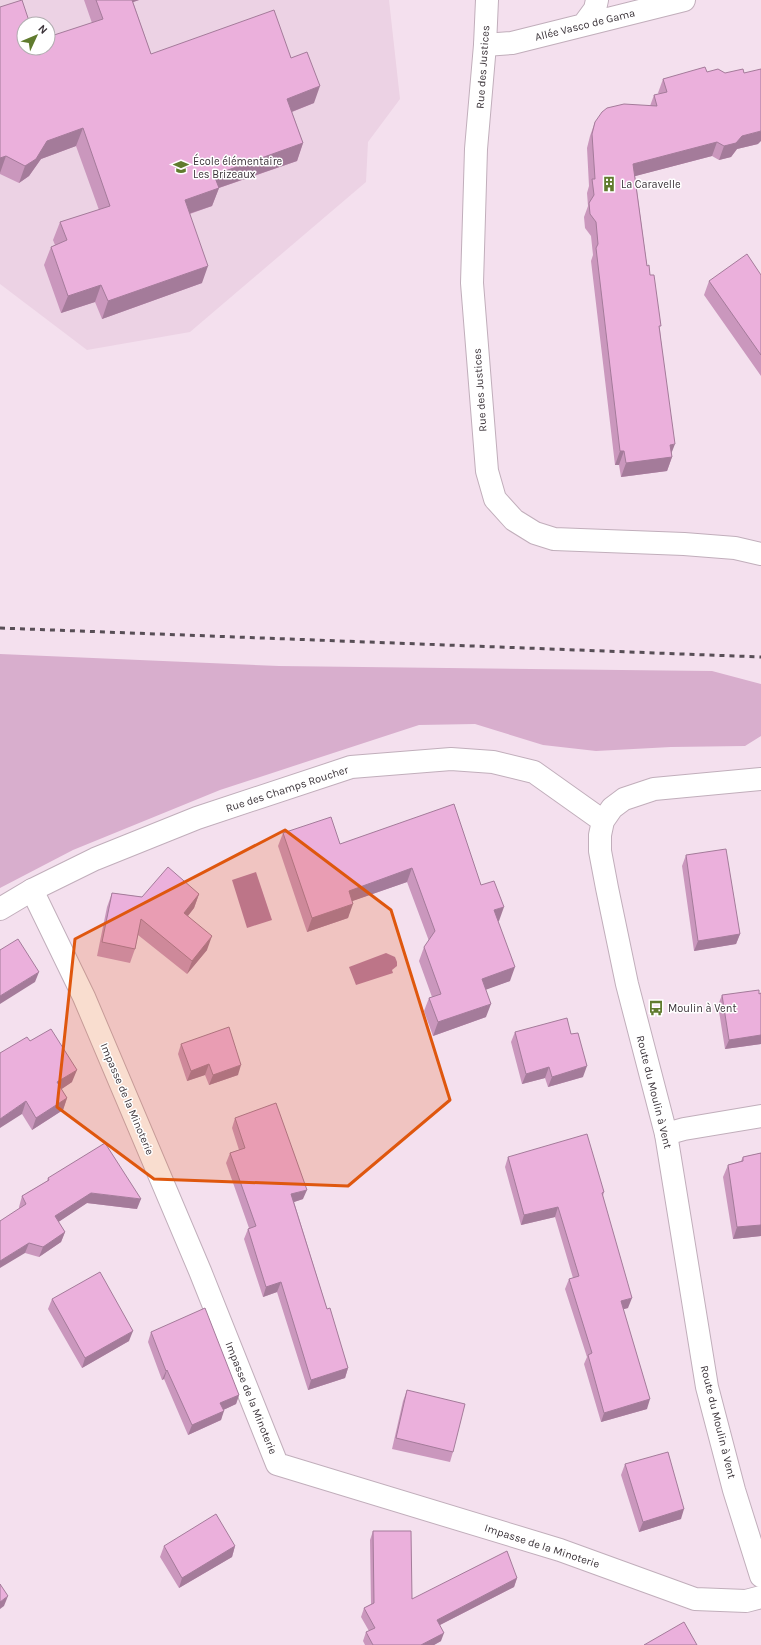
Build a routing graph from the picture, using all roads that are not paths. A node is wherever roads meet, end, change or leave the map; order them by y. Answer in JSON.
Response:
{"nodes":[{"id":1,"x":487,"y":0,"type":"edge"},
{"id":2,"x":598,"y":0,"type":"edge"},
{"id":3,"x":684,"y":0,"type":"edge"},
{"id":4,"x":584,"y":24,"type":"junction"},
{"id":5,"x":485,"y":45,"type":"junction"},
{"id":6,"x":761,"y":554,"type":"edge"},
{"id":7,"x":761,"y":779,"type":"edge"},
{"id":8,"x":602,"y":821,"type":"junction"},
{"id":9,"x":32,"y":890,"type":"junction"},
{"id":10,"x":0,"y":909,"type":"edge"},
{"id":11,"x":761,"y":1116,"type":"edge"},
{"id":12,"x":666,"y":1134,"type":"junction"},
{"id":13,"x":761,"y":1576,"type":"edge"},
{"id":14,"x":761,"y":1597,"type":"edge"}],
"edges":[{"from":1,"to":5,"type":"street","name":"Rue des Justices"},
{"from":2,"to":4,"type":"street"},
{"from":3,"to":4,"type":"street","name":"Allée Vasco de Gama"},
{"from":4,"to":5,"type":"street","name":"Allée Vasco de Gama"},
{"from":5,"to":6,"type":"street","name":"Rue des Justices"},
{"from":7,"to":8,"type":"street"},
{"from":8,"to":9,"type":"street","name":"Rue des Champs Roucher"},
{"from":8,"to":12,"type":"street","name":"Route du Moulin à Vent"},
{"from":9,"to":10,"type":"street","name":"Rue des Champs Roucher"},
{"from":9,"to":14,"type":"street","name":"Impasse de la Minoterie"},
{"from":11,"to":12,"type":"street"},
{"from":12,"to":13,"type":"street","name":"Route du Moulin à Vent"}]}
